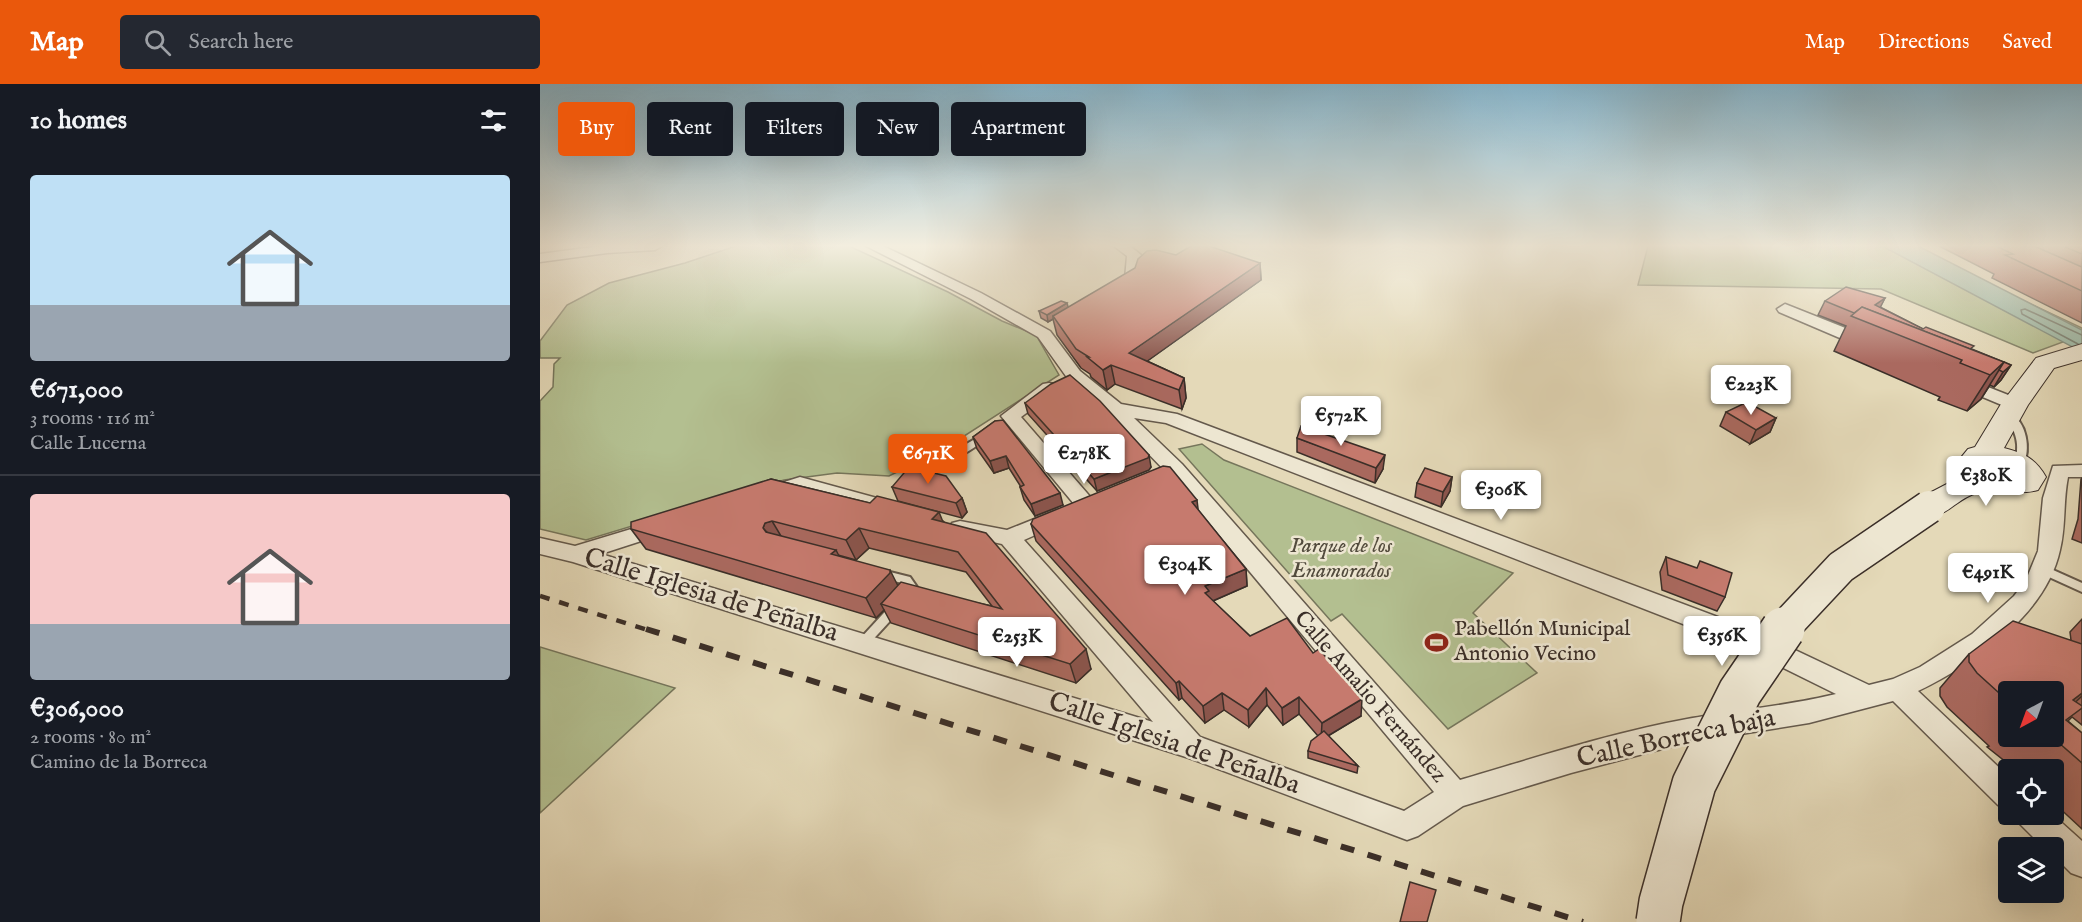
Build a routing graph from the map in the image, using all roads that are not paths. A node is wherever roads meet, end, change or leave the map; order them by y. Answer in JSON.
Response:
{"nodes":[{"id":1,"x":954,"y":285,"type":"edge"},
{"id":2,"x":1125,"y":285,"type":"edge"},
{"id":3,"x":1106,"y":297,"type":"edge"},
{"id":4,"x":1785,"y":309,"type":"dead end"},
{"id":5,"x":1885,"y":350,"type":"edge"},
{"id":6,"x":2082,"y":352,"type":"edge"},
{"id":7,"x":1940,"y":373,"type":"edge"},
{"id":8,"x":1074,"y":375,"type":"junction"},
{"id":9,"x":1115,"y":409,"type":"junction"},
{"id":10,"x":2009,"y":414,"type":"junction"},
{"id":11,"x":1001,"y":424,"type":"junction"},
{"id":12,"x":1175,"y":469,"type":"junction"},
{"id":13,"x":2001,"y":470,"type":"junction"},
{"id":14,"x":2082,"y":471,"type":"edge"},
{"id":15,"x":908,"y":477,"type":"edge"},
{"id":16,"x":1153,"y":478,"type":"edge"},
{"id":17,"x":2055,"y":488,"type":"junction"},
{"id":18,"x":1108,"y":496,"type":"edge"},
{"id":19,"x":755,"y":498,"type":"edge"},
{"id":20,"x":1086,"y":504,"type":"junction"},
{"id":21,"x":921,"y":517,"type":"edge"},
{"id":22,"x":676,"y":522,"type":"edge"},
{"id":23,"x":943,"y":523,"type":"edge"},
{"id":24,"x":1009,"y":538,"type":"junction"},
{"id":25,"x":540,"y":546,"type":"edge"},
{"id":26,"x":575,"y":554,"type":"junction"},
{"id":27,"x":2042,"y":568,"type":"junction"},
{"id":28,"x":869,"y":571,"type":"edge"},
{"id":29,"x":2082,"y":588,"type":"edge"},
{"id":30,"x":863,"y":643,"type":"junction"},
{"id":31,"x":1898,"y":689,"type":"junction"},
{"id":32,"x":1866,"y":696,"type":"junction"},
{"id":33,"x":1191,"y":746,"type":"junction"},
{"id":34,"x":1998,"y":785,"type":"edge"},
{"id":35,"x":1455,"y":795,"type":"junction"},
{"id":36,"x":2042,"y":825,"type":"edge"},
{"id":37,"x":2082,"y":862,"type":"edge"},
{"id":38,"x":1658,"y":922,"type":"edge"}],
"edges":[{"from":1,"to":8,"type":"street","name":"Calle Amalio Fernández"},
{"from":2,"to":3,"type":"street"},
{"from":4,"to":5,"type":"street"},
{"from":6,"to":10,"type":"street"},
{"from":7,"to":10,"type":"street"},
{"from":8,"to":9,"type":"street","name":"Calle Amalio Fernández"},
{"from":8,"to":11,"type":"street"},
{"from":9,"to":12,"type":"street","name":"Calle Amalio Fernández"},
{"from":9,"to":32,"type":"street"},
{"from":10,"to":13,"type":"street"},
{"from":11,"to":15,"type":"lane"},
{"from":11,"to":20,"type":"street"},
{"from":12,"to":16,"type":"street"},
{"from":12,"to":35,"type":"street","name":"Calle Amalio Fernández"},
{"from":13,"to":17,"type":"street"},
{"from":13,"to":38,"type":"street","bridge":true},
{"from":14,"to":17,"type":"street"},
{"from":17,"to":27,"type":"street","name":"Calle Borreca baja"},
{"from":18,"to":20,"type":"street"},
{"from":19,"to":21,"type":"street"},
{"from":20,"to":24,"type":"street"},
{"from":22,"to":26,"type":"street"},
{"from":23,"to":24,"type":"street"},
{"from":24,"to":33,"type":"street"},
{"from":25,"to":26,"type":"street","name":"Calle Iglesia de Peñalba"},
{"from":26,"to":30,"type":"street","name":"Calle Iglesia de Peñalba"},
{"from":27,"to":29,"type":"lane"},
{"from":27,"to":31,"type":"street","name":"Calle Borreca baja"},
{"from":28,"to":30,"type":"lane"},
{"from":30,"to":33,"type":"street","name":"Calle Iglesia de Peñalba"},
{"from":31,"to":32,"type":"street","name":"Calle Borreca baja"},
{"from":31,"to":34,"type":"street"},
{"from":32,"to":35,"type":"street","name":"Calle Borreca baja"},
{"from":33,"to":35,"type":"street","name":"Calle Iglesia de Peñalba"},
{"from":36,"to":37,"type":"street"}]}
